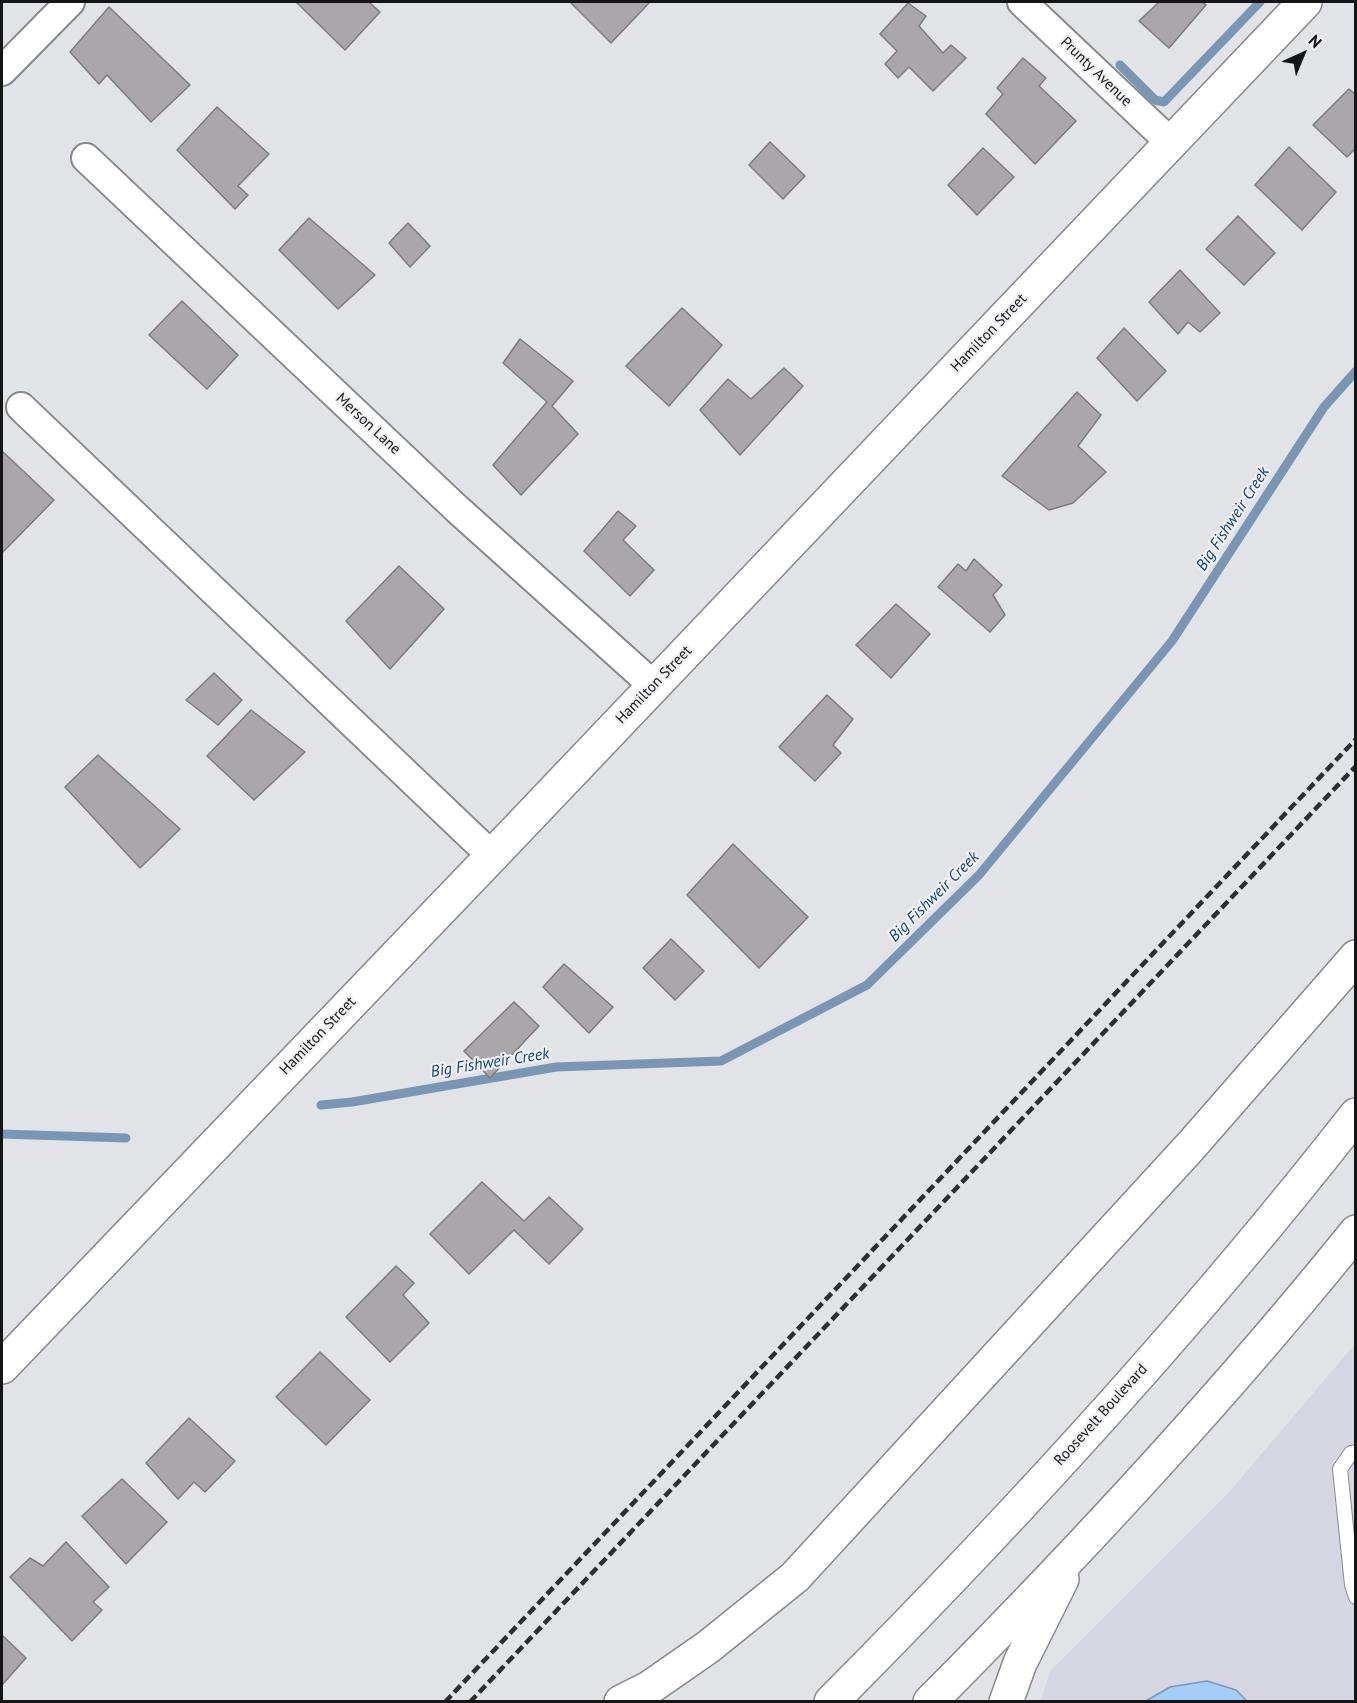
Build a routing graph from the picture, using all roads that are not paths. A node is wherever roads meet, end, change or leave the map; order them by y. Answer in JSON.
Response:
{"nodes":[{"id":1,"x":70,"y":2,"type":"edge"},
{"id":2,"x":1022,"y":2,"type":"edge"},
{"id":3,"x":1305,"y":2,"type":"edge"},
{"id":4,"x":2,"y":71,"type":"edge"},
{"id":5,"x":1170,"y":142,"type":"junction"},
{"id":6,"x":86,"y":158,"type":"dead end"},
{"id":7,"x":21,"y":407,"type":"dead end"},
{"id":8,"x":654,"y":686,"type":"junction"},
{"id":9,"x":492,"y":856,"type":"junction"},
{"id":10,"x":1356,"y":957,"type":"edge"},
{"id":11,"x":1356,"y":1115,"type":"edge"},
{"id":12,"x":1356,"y":1232,"type":"edge"},
{"id":13,"x":2,"y":1367,"type":"edge"},
{"id":14,"x":1356,"y":1452,"type":"edge"},
{"id":15,"x":1078,"y":1548,"type":"junction"},
{"id":16,"x":1356,"y":1597,"type":"edge"},
{"id":17,"x":621,"y":1701,"type":"edge"},
{"id":18,"x":831,"y":1701,"type":"edge"},
{"id":19,"x":930,"y":1701,"type":"edge"},
{"id":20,"x":1005,"y":1701,"type":"edge"}],
"edges":[{"from":1,"to":4,"type":"street"},
{"from":2,"to":5,"type":"street","name":"Prunty Avenue"},
{"from":3,"to":5,"type":"main road","name":"Hamilton Street"},
{"from":5,"to":8,"type":"main road","name":"Hamilton Street"},
{"from":6,"to":8,"type":"street","name":"Merson Lane"},
{"from":7,"to":9,"type":"street"},
{"from":8,"to":9,"type":"main road","name":"Hamilton Street"},
{"from":9,"to":13,"type":"main road","name":"Hamilton Street"},
{"from":10,"to":17,"type":"main road"},
{"from":11,"to":18,"type":"main road","name":"Roosevelt Boulevard"},
{"from":12,"to":15,"type":"main road"},
{"from":14,"to":16,"type":"lane"},
{"from":15,"to":19,"type":"main road"},
{"from":15,"to":20,"type":"main road"}]}
